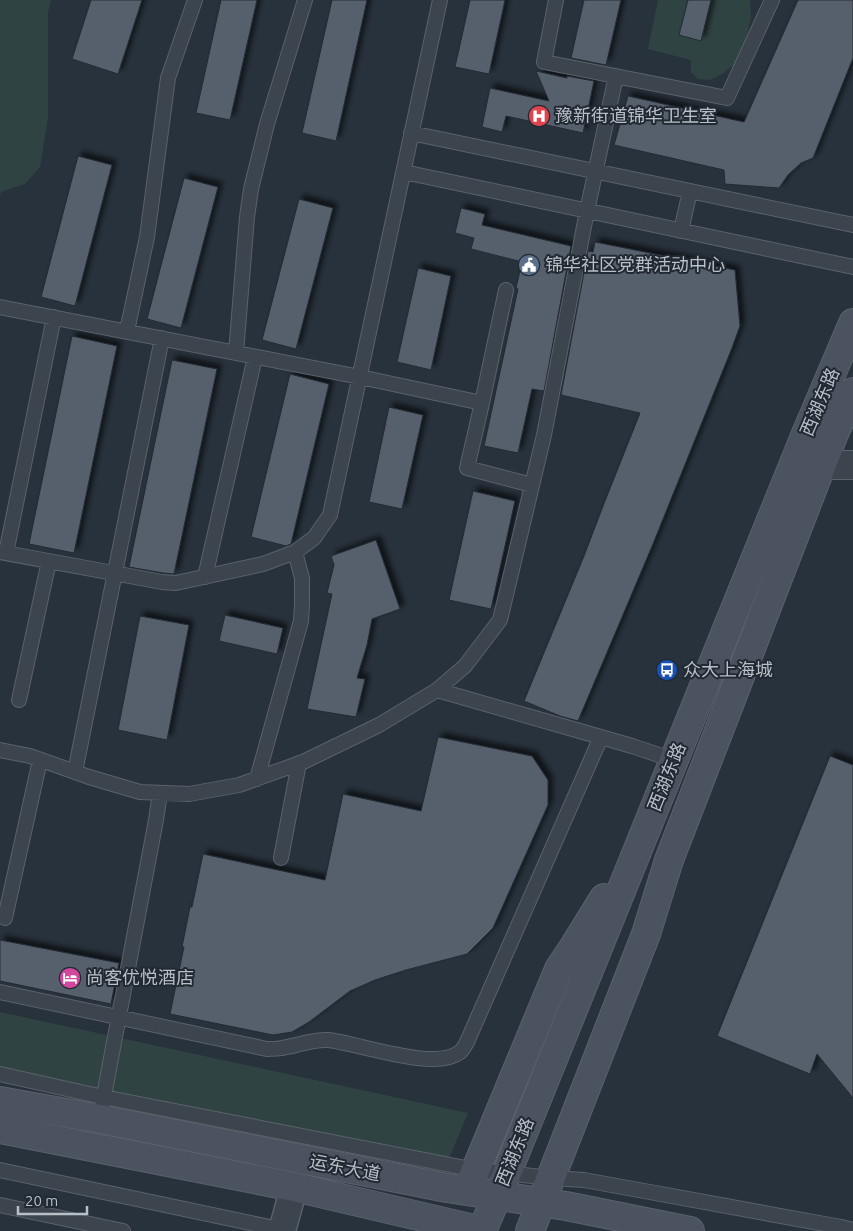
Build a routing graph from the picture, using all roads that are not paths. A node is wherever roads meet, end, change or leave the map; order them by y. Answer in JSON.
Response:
{"nodes":[{"id":1,"x":194,"y":0,"type":"edge"},
{"id":2,"x":305,"y":0,"type":"edge"},
{"id":3,"x":440,"y":0,"type":"edge"},
{"id":4,"x":556,"y":0,"type":"edge"},
{"id":5,"x":772,"y":0,"type":"edge"},
{"id":6,"x":616,"y":76,"type":"junction"},
{"id":7,"x":411,"y":133,"type":"junction"},
{"id":8,"x":404,"y":172,"type":"junction"},
{"id":9,"x":596,"y":172,"type":"junction"},
{"id":10,"x":690,"y":191,"type":"junction"},
{"id":11,"x":587,"y":211,"type":"junction"},
{"id":12,"x":853,"y":225,"type":"edge"},
{"id":13,"x":680,"y":231,"type":"junction"},
{"id":14,"x":853,"y":267,"type":"edge"},
{"id":15,"x":506,"y":290,"type":"dead end"},
{"id":16,"x":0,"y":307,"type":"edge"},
{"id":17,"x":54,"y":317,"type":"junction"},
{"id":18,"x":853,"y":323,"type":"edge"},
{"id":19,"x":127,"y":331,"type":"junction"},
{"id":20,"x":162,"y":338,"type":"junction"},
{"id":21,"x":236,"y":353,"type":"junction"},
{"id":22,"x":255,"y":357,"type":"junction"},
{"id":23,"x":360,"y":377,"type":"junction"},
{"id":24,"x":853,"y":392,"type":"edge"},
{"id":25,"x":482,"y":403,"type":"junction"},
{"id":26,"x":805,"y":436,"type":"junction"},
{"id":27,"x":843,"y":436,"type":"edge"},
{"id":28,"x":794,"y":465,"type":"junction"},
{"id":29,"x":822,"y":465,"type":"junction"},
{"id":30,"x":853,"y":465,"type":"edge"},
{"id":31,"x":532,"y":485,"type":"junction"},
{"id":32,"x":295,"y":552,"type":"junction"},
{"id":33,"x":3,"y":553,"type":"edge"},
{"id":34,"x":49,"y":561,"type":"junction"},
{"id":35,"x":114,"y":573,"type":"junction"},
{"id":36,"x":205,"y":577,"type":"junction"},
{"id":37,"x":437,"y":690,"type":"junction"},
{"id":38,"x":19,"y":700,"type":"dead end"},
{"id":39,"x":601,"y":737,"type":"junction"},
{"id":40,"x":0,"y":750,"type":"edge"},
{"id":41,"x":40,"y":760,"type":"junction"},
{"id":42,"x":674,"y":760,"type":"junction"},
{"id":43,"x":299,"y":763,"type":"junction"},
{"id":44,"x":75,"y":772,"type":"junction"},
{"id":45,"x":257,"y":779,"type":"junction"},
{"id":46,"x":160,"y":793,"type":"junction"},
{"id":47,"x":644,"y":833,"type":"junction"},
{"id":48,"x":281,"y":858,"type":"dead end"},
{"id":49,"x":5,"y":918,"type":"dead end"},
{"id":50,"x":0,"y":992,"type":"edge"},
{"id":51,"x":118,"y":1017,"type":"junction"},
{"id":52,"x":0,"y":1074,"type":"edge"},
{"id":53,"x":0,"y":1102,"type":"edge"},
{"id":54,"x":101,"y":1108,"type":"junction"},
{"id":55,"x":0,"y":1128,"type":"edge"},
{"id":56,"x":0,"y":1170,"type":"edge"},
{"id":57,"x":472,"y":1181,"type":"junction"},
{"id":58,"x":502,"y":1184,"type":"junction"},
{"id":59,"x":294,"y":1186,"type":"junction"},
{"id":60,"x":546,"y":1190,"type":"junction"},
{"id":61,"x":0,"y":1204,"type":"edge"},
{"id":62,"x":284,"y":1230,"type":"edge"},
{"id":63,"x":853,"y":1230,"type":"edge"},
{"id":64,"x":123,"y":1231,"type":"edge"},
{"id":65,"x":482,"y":1231,"type":"edge"},
{"id":66,"x":530,"y":1231,"type":"edge"},
{"id":67,"x":690,"y":1231,"type":"edge"}],
"edges":[{"from":1,"to":19,"type":"lane"},
{"from":2,"to":21,"type":"lane"},
{"from":3,"to":7,"type":"lane"},
{"from":4,"to":6,"type":"lane"},
{"from":5,"to":6,"type":"lane"},
{"from":6,"to":9,"type":"lane"},
{"from":7,"to":8,"type":"lane"},
{"from":7,"to":9,"type":"lane"},
{"from":8,"to":11,"type":"lane"},
{"from":8,"to":23,"type":"lane"},
{"from":9,"to":10,"type":"lane"},
{"from":9,"to":11,"type":"lane"},
{"from":10,"to":12,"type":"lane"},
{"from":10,"to":13,"type":"lane"},
{"from":11,"to":13,"type":"lane"},
{"from":11,"to":31,"type":"lane"},
{"from":13,"to":14,"type":"lane"},
{"from":15,"to":25,"type":"lane"},
{"from":16,"to":17,"type":"lane"},
{"from":17,"to":19,"type":"lane"},
{"from":17,"to":33,"type":"lane"},
{"from":18,"to":26,"type":"main road","name":"西湖东路"},
{"from":19,"to":20,"type":"lane"},
{"from":20,"to":21,"type":"lane"},
{"from":20,"to":35,"type":"lane"},
{"from":21,"to":22,"type":"lane"},
{"from":22,"to":23,"type":"lane"},
{"from":22,"to":36,"type":"lane"},
{"from":23,"to":25,"type":"lane"},
{"from":23,"to":32,"type":"lane"},
{"from":24,"to":27,"type":"main road","name":"西湖东路"},
{"from":25,"to":31,"type":"lane"},
{"from":26,"to":27,"type":"street"},
{"from":26,"to":28,"type":"main road","name":"西湖东路"},
{"from":27,"to":29,"type":"main road","name":"西湖东路"},
{"from":28,"to":29,"type":"street"},
{"from":28,"to":42,"type":"main road","name":"西湖东路"},
{"from":29,"to":30,"type":"street"},
{"from":29,"to":60,"type":"main road","name":"西湖东路"},
{"from":31,"to":37,"type":"lane"},
{"from":32,"to":36,"type":"lane"},
{"from":32,"to":45,"type":"lane"},
{"from":33,"to":34,"type":"lane"},
{"from":34,"to":35,"type":"lane"},
{"from":34,"to":38,"type":"lane"},
{"from":35,"to":36,"type":"lane"},
{"from":35,"to":44,"type":"lane"},
{"from":37,"to":39,"type":"lane"},
{"from":37,"to":43,"type":"lane"},
{"from":39,"to":42,"type":"lane"},
{"from":39,"to":51,"type":"lane"},
{"from":40,"to":41,"type":"lane"},
{"from":41,"to":44,"type":"lane"},
{"from":41,"to":49,"type":"lane"},
{"from":42,"to":47,"type":"main road","name":"西湖东路"},
{"from":43,"to":45,"type":"lane"},
{"from":43,"to":48,"type":"lane"},
{"from":44,"to":46,"type":"lane"},
{"from":45,"to":46,"type":"lane"},
{"from":46,"to":51,"type":"lane"},
{"from":47,"to":57,"type":"main road"},
{"from":47,"to":58,"type":"main road","name":"西湖东路"},
{"from":50,"to":51,"type":"lane"},
{"from":51,"to":54,"type":"lane"},
{"from":52,"to":54,"type":"lane"},
{"from":53,"to":54,"type":"main road","name":"运东大道"},
{"from":54,"to":57,"type":"main road","name":"运东大道"},
{"from":55,"to":59,"type":"main road","name":"运东大道"},
{"from":56,"to":62,"type":"lane"},
{"from":57,"to":58,"type":"main road","name":"运东大道"},
{"from":58,"to":60,"type":"main road","name":"运东大道"},
{"from":58,"to":65,"type":"main road","name":"西湖东路"},
{"from":59,"to":62,"type":"street"},
{"from":59,"to":65,"type":"main road","name":"运东大道"},
{"from":60,"to":63,"type":"lane"},
{"from":60,"to":66,"type":"main road","name":"西湖东路"},
{"from":60,"to":67,"type":"main road","name":"运东大道"},
{"from":61,"to":64,"type":"lane"}]}
